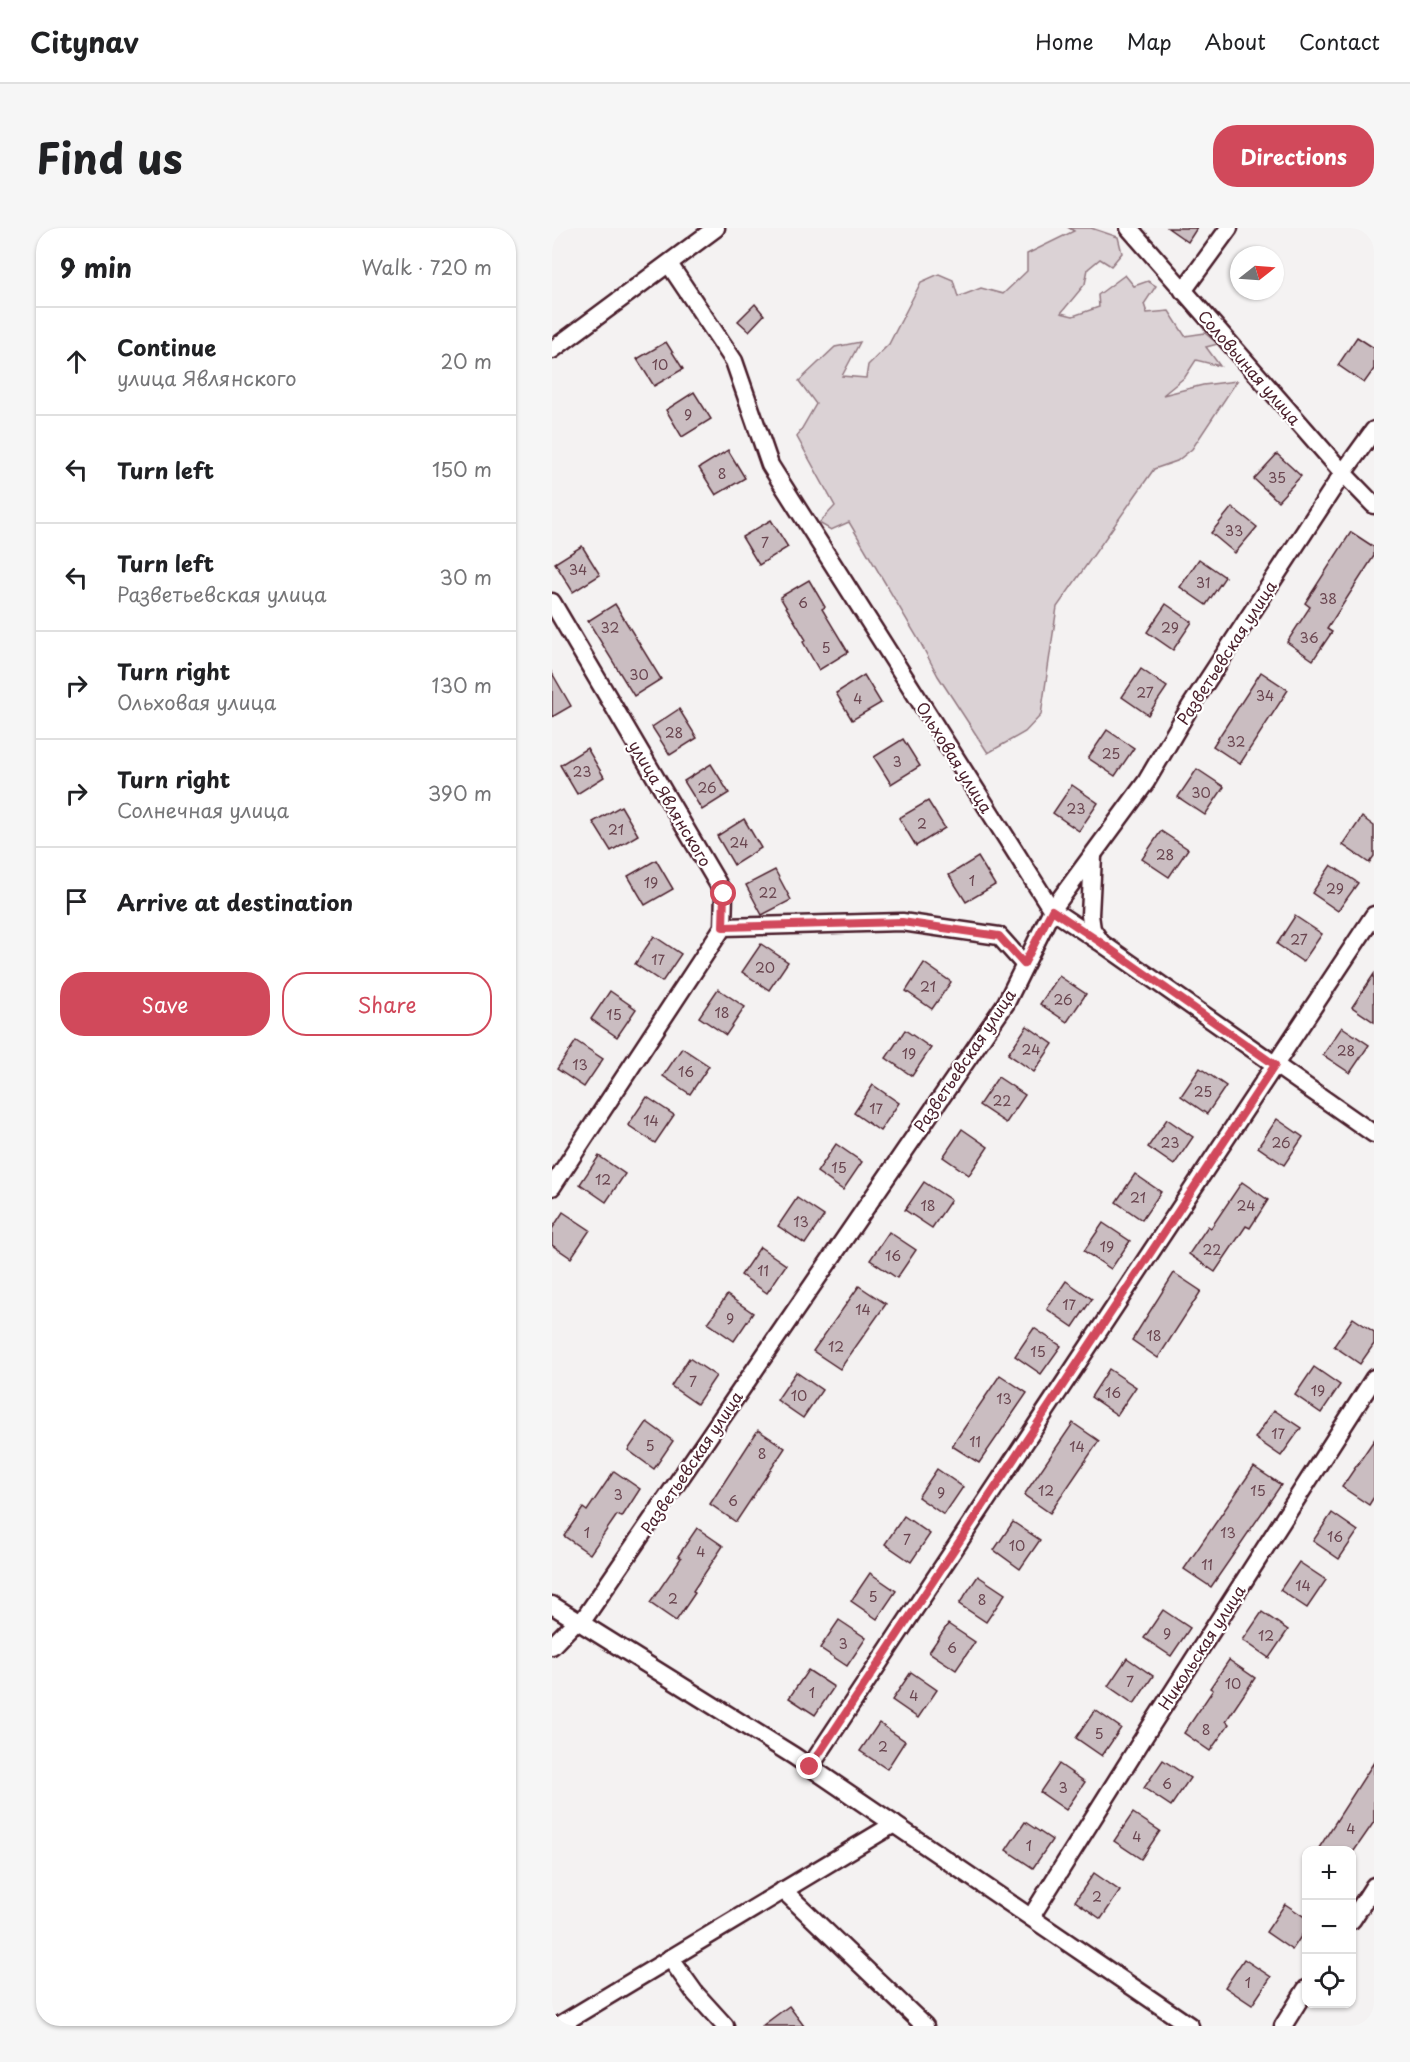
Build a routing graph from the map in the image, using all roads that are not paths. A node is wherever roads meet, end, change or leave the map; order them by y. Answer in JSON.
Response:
{"nodes":[{"id":1,"x":716,"y":228,"type":"edge"},
{"id":2,"x":1129,"y":228,"type":"edge"},
{"id":3,"x":1230,"y":228,"type":"edge"},
{"id":4,"x":669,"y":264,"type":"junction"},
{"id":5,"x":1183,"y":291,"type":"junction"},
{"id":6,"x":552,"y":351,"type":"edge"},
{"id":7,"x":1374,"y":429,"type":"edge"},
{"id":8,"x":1343,"y":473,"type":"junction"},
{"id":9,"x":1374,"y":505,"type":"edge"},
{"id":10,"x":552,"y":602,"type":"edge"},
{"id":11,"x":1093,"y":856,"type":"junction"},
{"id":12,"x":1052,"y":910,"type":"junction"},
{"id":13,"x":1374,"y":915,"type":"edge"},
{"id":14,"x":723,"y":927,"type":"junction"},
{"id":15,"x":1100,"y":942,"type":"junction"},
{"id":16,"x":1024,"y":964,"type":"junction"},
{"id":17,"x":1275,"y":1065,"type":"junction"},
{"id":18,"x":1374,"y":1134,"type":"edge"},
{"id":19,"x":552,"y":1187,"type":"edge"},
{"id":20,"x":1374,"y":1378,"type":"edge"},
{"id":21,"x":552,"y":1605,"type":"edge"},
{"id":22,"x":579,"y":1621,"type":"junction"},
{"id":23,"x":552,"y":1646,"type":"edge"},
{"id":24,"x":810,"y":1767,"type":"junction"},
{"id":25,"x":894,"y":1824,"type":"junction"},
{"id":26,"x":1374,"y":1886,"type":"edge"},
{"id":27,"x":783,"y":1890,"type":"junction"},
{"id":28,"x":1356,"y":1914,"type":"edge"},
{"id":29,"x":1031,"y":1917,"type":"junction"},
{"id":30,"x":670,"y":1958,"type":"junction"},
{"id":31,"x":1302,"y":1996,"type":"edge"},
{"id":32,"x":558,"y":2026,"type":"edge"},
{"id":33,"x":725,"y":2026,"type":"edge"},
{"id":34,"x":925,"y":2026,"type":"edge"},
{"id":35,"x":1190,"y":2026,"type":"edge"},
{"id":36,"x":1284,"y":2026,"type":"edge"}],
"edges":[{"from":1,"to":4,"type":"street"},
{"from":2,"to":5,"type":"street","name":"Соловьиная улица"},
{"from":3,"to":5,"type":"street"},
{"from":4,"to":6,"type":"street"},
{"from":4,"to":12,"type":"street","name":"Ольховая улица"},
{"from":5,"to":8,"type":"street","name":"Соловьиная улица"},
{"from":7,"to":8,"type":"street","name":"Разветьевская улица"},
{"from":8,"to":9,"type":"street","name":"Соловьиная улица"},
{"from":8,"to":11,"type":"street","name":"Разветьевская улица"},
{"from":10,"to":14,"type":"street","name":"улица Являнского"},
{"from":11,"to":12,"type":"street","name":"Разветьевская улица"},
{"from":11,"to":15,"type":"street"},
{"from":12,"to":15,"type":"street","name":"Ольховая улица"},
{"from":12,"to":16,"type":"street","name":"Разветьевская улица"},
{"from":13,"to":17,"type":"street"},
{"from":14,"to":16,"type":"street"},
{"from":14,"to":19,"type":"street"},
{"from":15,"to":17,"type":"street","name":"Ольховая улица"},
{"from":16,"to":22,"type":"street","name":"Разветьевская улица"},
{"from":17,"to":18,"type":"street","name":"Ольховая улица"},
{"from":17,"to":24,"type":"street"},
{"from":20,"to":29,"type":"street","name":"Никольская улица"},
{"from":21,"to":22,"type":"street"},
{"from":22,"to":23,"type":"street","name":"Разветьевская улица"},
{"from":22,"to":24,"type":"street"},
{"from":24,"to":25,"type":"street"},
{"from":25,"to":27,"type":"street"},
{"from":25,"to":29,"type":"street"},
{"from":26,"to":28,"type":"street"},
{"from":27,"to":30,"type":"street"},
{"from":27,"to":34,"type":"street"},
{"from":29,"to":35,"type":"street"},
{"from":30,"to":32,"type":"street"},
{"from":30,"to":33,"type":"street"},
{"from":31,"to":36,"type":"street"}]}
